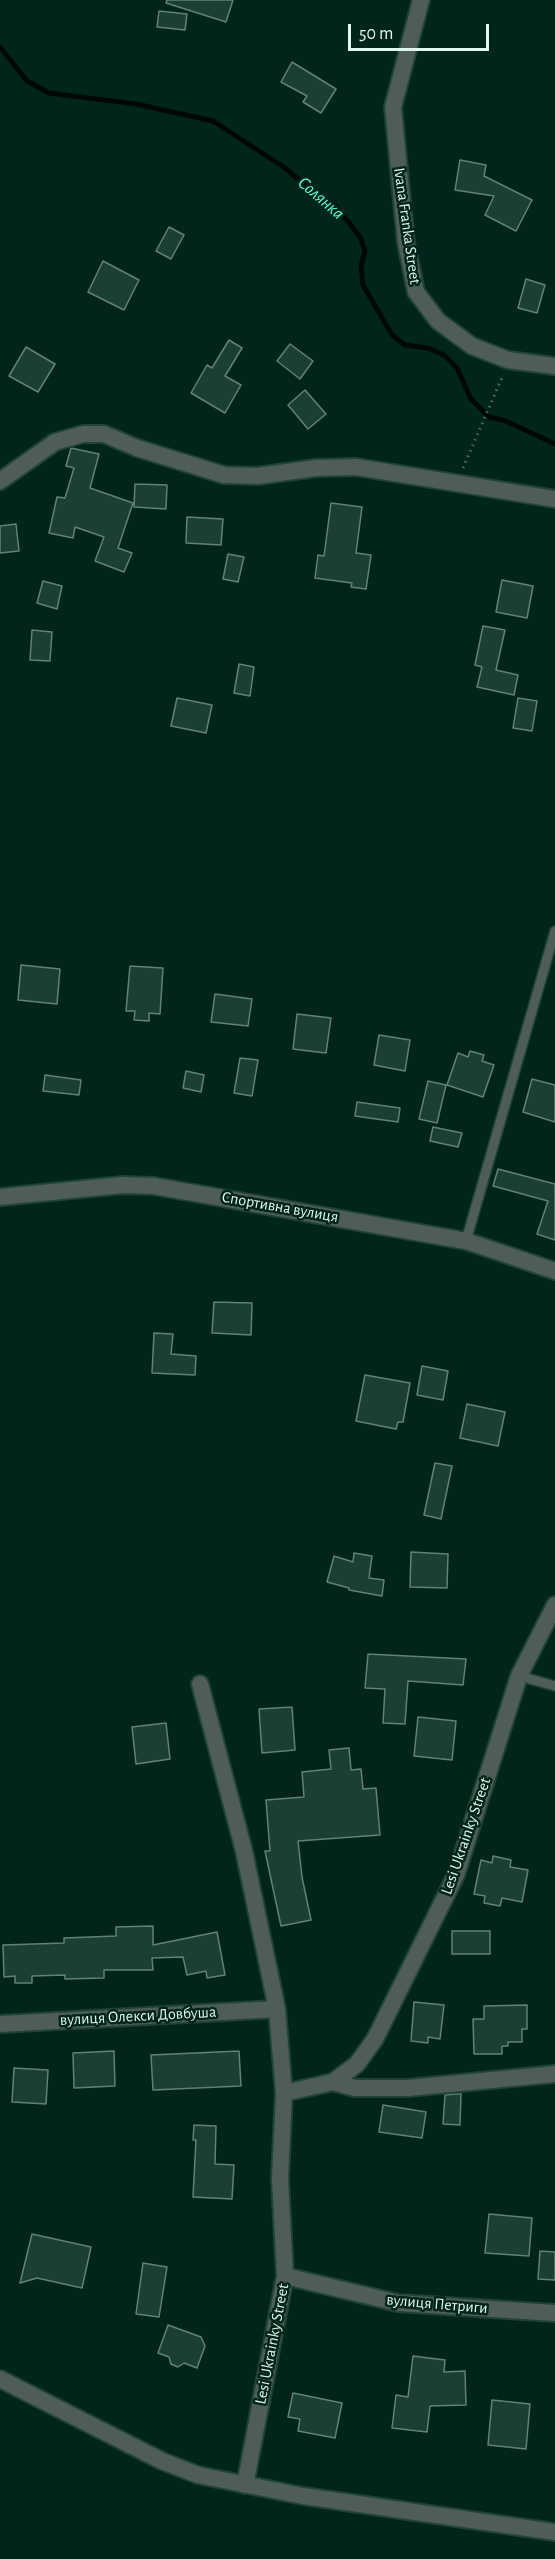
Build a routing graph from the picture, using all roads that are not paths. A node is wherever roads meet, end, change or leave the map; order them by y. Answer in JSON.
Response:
{"nodes":[{"id":1,"x":421,"y":0,"type":"edge"},
{"id":2,"x":555,"y":366,"type":"edge"},
{"id":3,"x":0,"y":481,"type":"edge"},
{"id":4,"x":555,"y":499,"type":"edge"},
{"id":5,"x":555,"y":931,"type":"edge"},
{"id":6,"x":0,"y":1197,"type":"edge"},
{"id":7,"x":466,"y":1240,"type":"junction"},
{"id":8,"x":555,"y":1271,"type":"edge"},
{"id":9,"x":555,"y":1605,"type":"edge"},
{"id":10,"x":519,"y":1676,"type":"junction"},
{"id":11,"x":200,"y":1684,"type":"dead end"},
{"id":12,"x":555,"y":1686,"type":"edge"},
{"id":13,"x":277,"y":2009,"type":"junction"},
{"id":14,"x":0,"y":2024,"type":"edge"},
{"id":15,"x":555,"y":2074,"type":"edge"},
{"id":16,"x":333,"y":2082,"type":"junction"},
{"id":17,"x":284,"y":2093,"type":"junction"},
{"id":18,"x":285,"y":2276,"type":"junction"},
{"id":19,"x":555,"y":2313,"type":"edge"},
{"id":20,"x":0,"y":2379,"type":"edge"},
{"id":21,"x":245,"y":2485,"type":"junction"},
{"id":22,"x":555,"y":2532,"type":"edge"}],
"edges":[{"from":1,"to":2,"type":"street","name":"Ivana Franka Street"},
{"from":3,"to":4,"type":"street"},
{"from":5,"to":7,"type":"lane"},
{"from":6,"to":7,"type":"street","name":"Спортивна вулиця"},
{"from":7,"to":8,"type":"street","name":"Спортивна вулиця"},
{"from":9,"to":10,"type":"street","name":"Lesi Ukrainky Street"},
{"from":10,"to":12,"type":"lane"},
{"from":10,"to":16,"type":"street","name":"Lesi Ukrainky Street"},
{"from":11,"to":13,"type":"street","name":"Lesi Ukrainky Street"},
{"from":13,"to":14,"type":"street","name":"вулиця Олекси Довбуша"},
{"from":13,"to":17,"type":"street","name":"Lesi Ukrainky Street"},
{"from":15,"to":16,"type":"street","name":"Lesi Ukrainky Street"},
{"from":16,"to":17,"type":"street","name":"Lesi Ukrainky Street"},
{"from":17,"to":18,"type":"street","name":"Lesi Ukrainky Street"},
{"from":18,"to":19,"type":"street","name":"вулиця Петриги"},
{"from":18,"to":21,"type":"street","name":"Lesi Ukrainky Street"},
{"from":20,"to":21,"type":"street"},
{"from":21,"to":22,"type":"street"}]}
